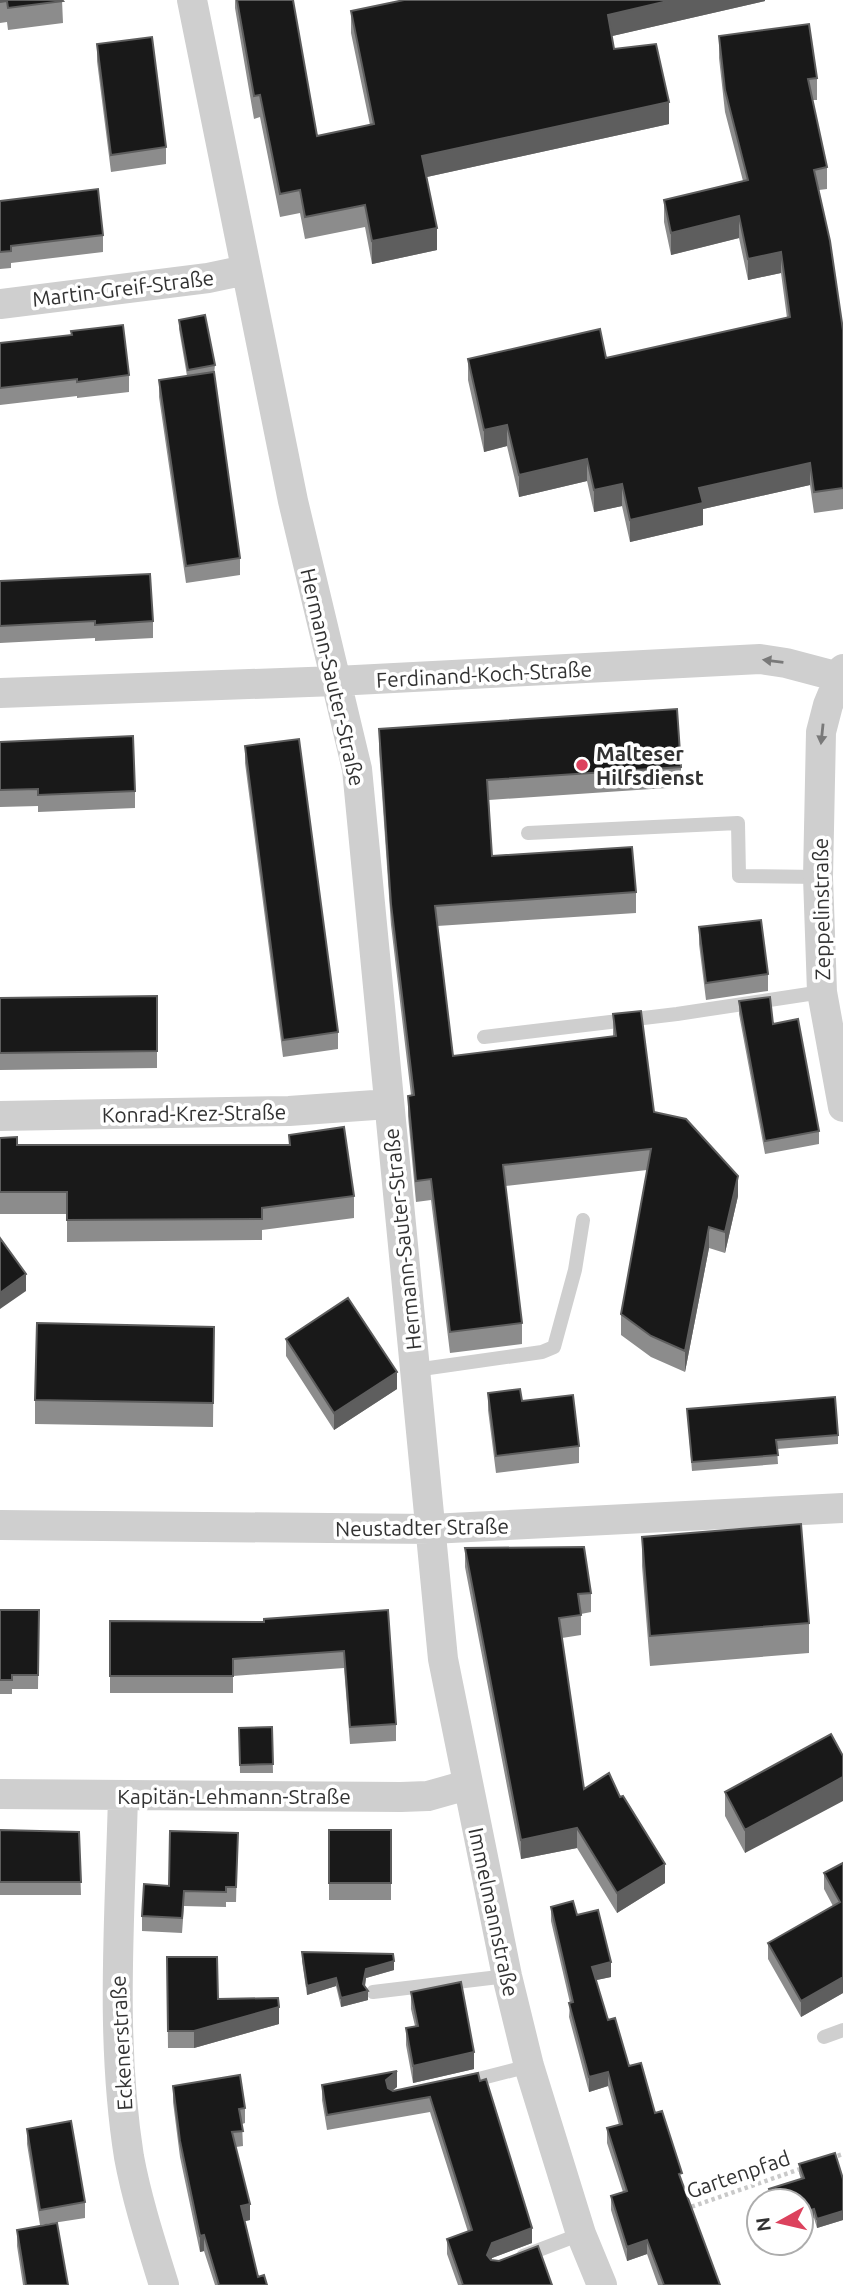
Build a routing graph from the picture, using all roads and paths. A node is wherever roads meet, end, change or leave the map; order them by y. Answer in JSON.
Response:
{"nodes":[{"id":1,"x":192,"y":0,"type":"edge"},
{"id":2,"x":246,"y":270,"type":"junction"},
{"id":3,"x":0,"y":304,"type":"edge"},
{"id":4,"x":841,"y":673,"type":"edge"},
{"id":5,"x":336,"y":681,"type":"junction"},
{"id":6,"x":0,"y":693,"type":"edge"},
{"id":7,"x":843,"y":754,"type":"edge"},
{"id":8,"x":821,"y":793,"type":"junction"},
{"id":9,"x":528,"y":833,"type":"dead end"},
{"id":10,"x":817,"y":877,"type":"junction"},
{"id":11,"x":822,"y":992,"type":"junction"},
{"id":12,"x":484,"y":1037,"type":"dead end"},
{"id":13,"x":389,"y":1104,"type":"junction"},
{"id":14,"x":843,"y":1107,"type":"edge"},
{"id":15,"x":0,"y":1116,"type":"edge"},
{"id":16,"x":583,"y":1220,"type":"dead end"},
{"id":17,"x":415,"y":1370,"type":"junction"},
{"id":18,"x":843,"y":1507,"type":"edge"},
{"id":19,"x":0,"y":1525,"type":"edge"},
{"id":20,"x":431,"y":1529,"type":"junction"},
{"id":21,"x":467,"y":1785,"type":"junction"},
{"id":22,"x":0,"y":1794,"type":"edge"},
{"id":23,"x":123,"y":1796,"type":"junction"},
{"id":24,"x":507,"y":1976,"type":"junction"},
{"id":25,"x":373,"y":1992,"type":"dead end"},
{"id":26,"x":843,"y":2030,"type":"edge"},
{"id":27,"x":824,"y":2038,"type":"dead end"},
{"id":28,"x":529,"y":2066,"type":"junction"},
{"id":29,"x":448,"y":2086,"type":"edge"},
{"id":30,"x":843,"y":2154,"type":"edge"},
{"id":31,"x":818,"y":2162,"type":"edge"},
{"id":32,"x":806,"y":2167,"type":"edge"},
{"id":33,"x":680,"y":2210,"type":"edge"},
{"id":34,"x":581,"y":2234,"type":"junction"},
{"id":35,"x":508,"y":2262,"type":"edge"},
{"id":36,"x":164,"y":2285,"type":"edge"},
{"id":37,"x":602,"y":2285,"type":"edge"}],
"edges":[{"from":1,"to":2,"type":"street","name":"Hermann-Sauter-Straße"},
{"from":2,"to":3,"type":"street","name":"Martin-Greif-Straße"},
{"from":2,"to":5,"type":"street","name":"Hermann-Sauter-Straße"},
{"from":4,"to":5,"type":"street","name":"Ferdinand-Koch-Straße","one_way":true},
{"from":4,"to":8,"type":"street","name":"Zeppelinstraße","one_way":true},
{"from":5,"to":6,"type":"street","name":"Ferdinand-Koch-Straße"},
{"from":5,"to":13,"type":"street","name":"Hermann-Sauter-Straße"},
{"from":7,"to":8,"type":"street","name":"Zeppelinstraße"},
{"from":8,"to":10,"type":"street","name":"Zeppelinstraße"},
{"from":9,"to":10,"type":"lane"},
{"from":10,"to":11,"type":"street","name":"Zeppelinstraße"},
{"from":11,"to":12,"type":"lane"},
{"from":11,"to":14,"type":"street","name":"Zeppelinstraße"},
{"from":13,"to":15,"type":"street","name":"Konrad-Krez-Straße"},
{"from":13,"to":17,"type":"street","name":"Hermann-Sauter-Straße"},
{"from":16,"to":17,"type":"lane"},
{"from":17,"to":20,"type":"street","name":"Hermann-Sauter-Straße"},
{"from":18,"to":20,"type":"street","name":"Neustadter Straße"},
{"from":19,"to":20,"type":"street","name":"Neustadter Straße"},
{"from":20,"to":21,"type":"street","name":"Immelmannstraße"},
{"from":21,"to":23,"type":"street","name":"Kapitän-Lehmann-Straße"},
{"from":21,"to":24,"type":"street","name":"Immelmannstraße"},
{"from":22,"to":23,"type":"street","name":"Kapitän-Lehmann-Straße"},
{"from":23,"to":36,"type":"street","name":"Eckenerstraße"},
{"from":24,"to":25,"type":"lane"},
{"from":24,"to":28,"type":"street","name":"Immelmannstraße"},
{"from":26,"to":27,"type":"lane"},
{"from":28,"to":29,"type":"lane"},
{"from":28,"to":34,"type":"street","name":"Immelmannstraße"},
{"from":30,"to":31,"type":"path","name":"Gartenpfad"},
{"from":32,"to":33,"type":"path","name":"Gartenpfad"},
{"from":34,"to":35,"type":"lane"},
{"from":34,"to":37,"type":"street","name":"Immelmannstraße"}]}
